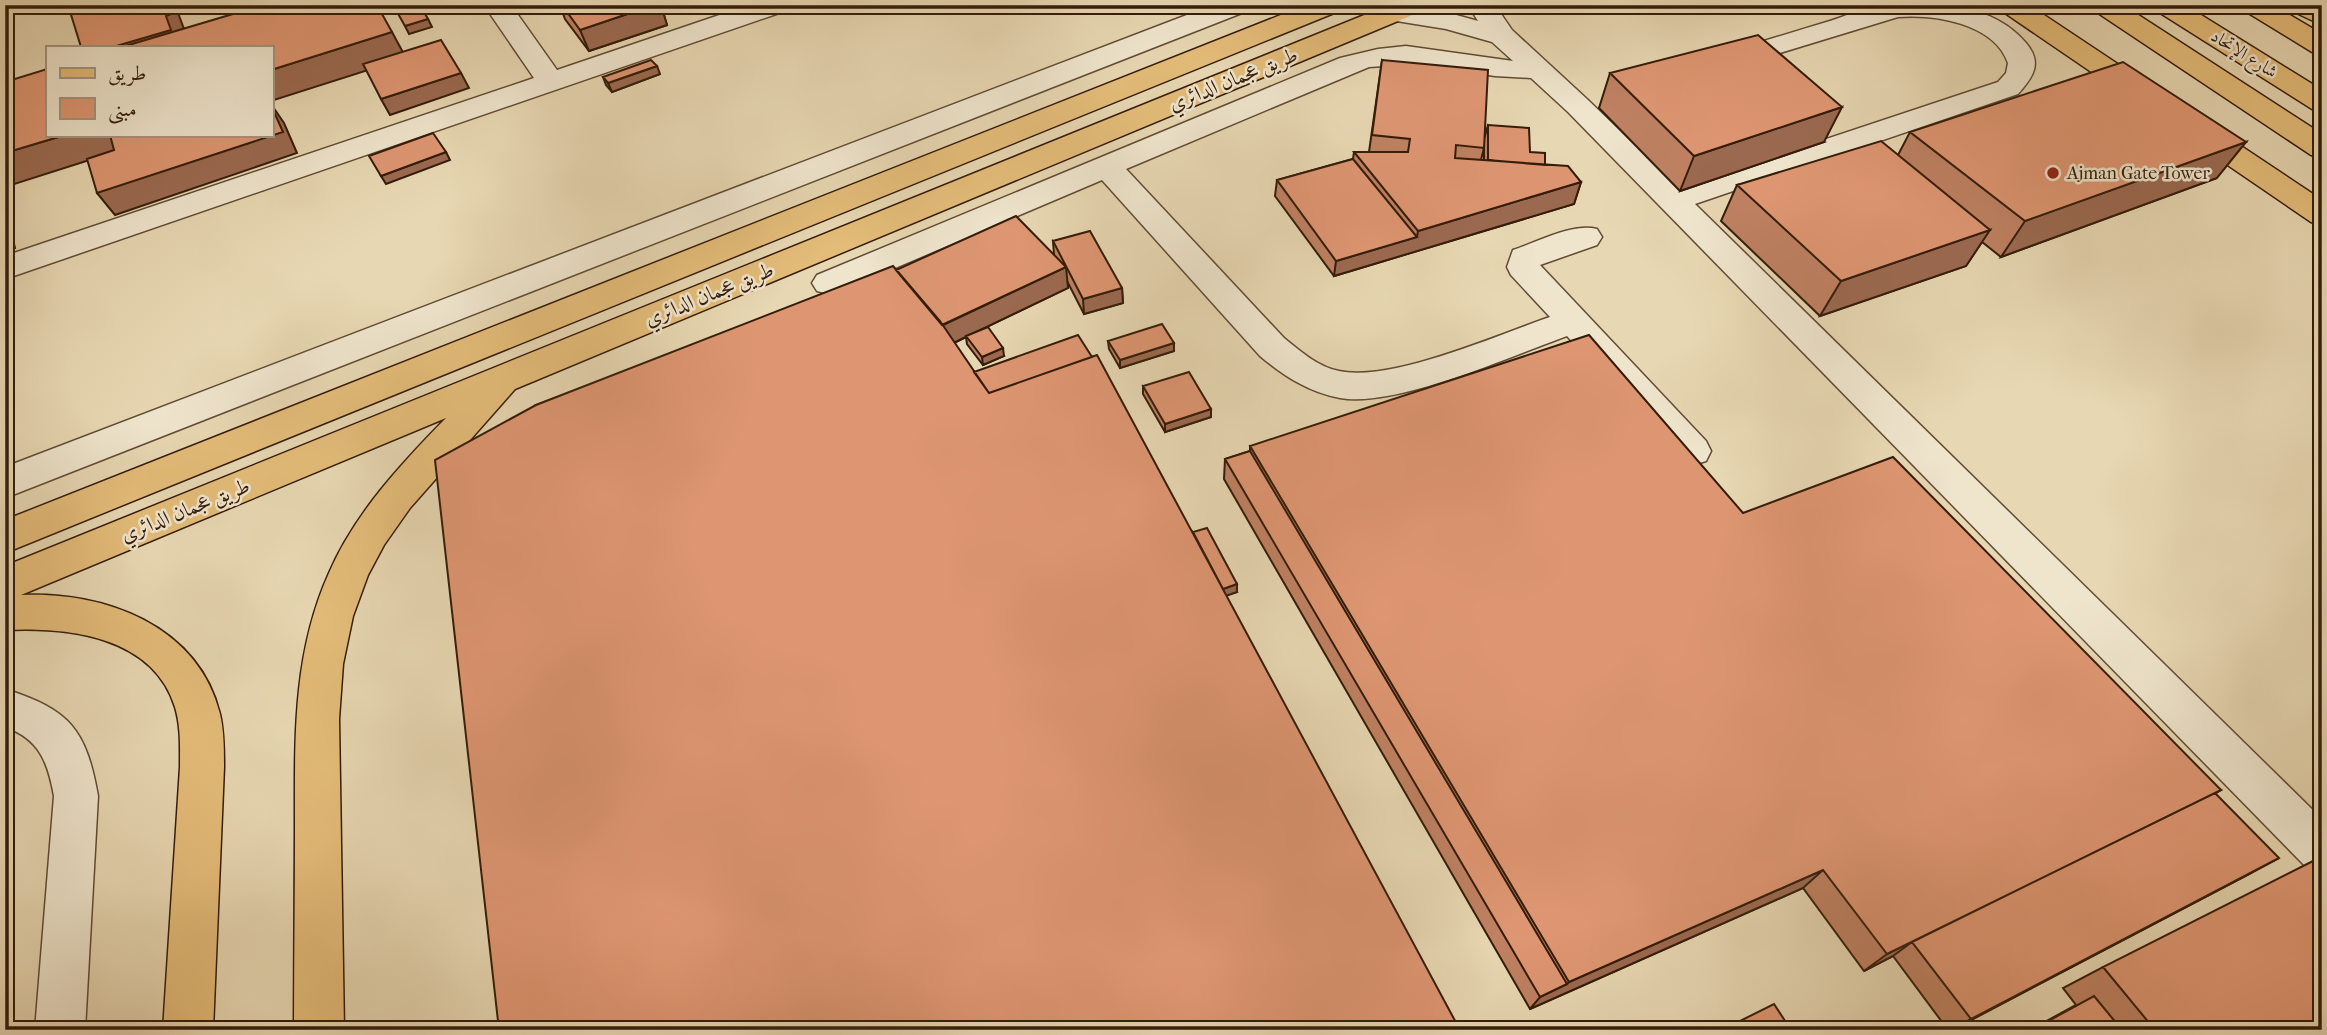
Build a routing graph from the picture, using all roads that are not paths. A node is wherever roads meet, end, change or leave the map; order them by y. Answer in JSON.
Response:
{"nodes":[{"id":1,"x":498,"y":5,"type":"edge"},
{"id":2,"x":776,"y":5,"type":"edge"},
{"id":3,"x":1238,"y":5,"type":"edge"},
{"id":4,"x":1330,"y":5,"type":"edge"},
{"id":5,"x":1481,"y":5,"type":"edge"},
{"id":6,"x":2011,"y":5,"type":"edge"},
{"id":7,"x":2104,"y":5,"type":"edge"},
{"id":8,"x":2166,"y":5,"type":"edge"},
{"id":9,"x":2254,"y":5,"type":"edge"},
{"id":10,"x":2301,"y":5,"type":"edge"},
{"id":11,"x":1403,"y":9,"type":"edge"},
{"id":12,"x":2322,"y":17,"type":"edge"},
{"id":13,"x":1502,"y":36,"type":"junction"},
{"id":14,"x":2322,"y":46,"type":"edge"},
{"id":15,"x":1538,"y":69,"type":"junction"},
{"id":16,"x":1697,"y":70,"type":"edge"},
{"id":17,"x":551,"y":82,"type":"junction"},
{"id":18,"x":2322,"y":103,"type":"edge"},
{"id":19,"x":2322,"y":148,"type":"edge"},
{"id":20,"x":1106,"y":166,"type":"junction"},
{"id":21,"x":1673,"y":201,"type":"junction"},
{"id":22,"x":2322,"y":215,"type":"edge"},
{"id":23,"x":1586,"y":237,"type":"dead end"},
{"id":24,"x":5,"y":268,"type":"edge"},
{"id":25,"x":829,"y":282,"type":"dead end"},
{"id":26,"x":1572,"y":322,"type":"junction"},
{"id":27,"x":509,"y":376,"type":"junction"},
{"id":28,"x":1693,"y":451,"type":"edge"},
{"id":29,"x":5,"y":482,"type":"edge"},
{"id":30,"x":5,"y":537,"type":"edge"},
{"id":31,"x":5,"y":584,"type":"edge"},
{"id":32,"x":5,"y":613,"type":"edge"},
{"id":33,"x":5,"y":708,"type":"edge"},
{"id":34,"x":2322,"y":851,"type":"edge"},
{"id":35,"x":60,"y":1030,"type":"edge"},
{"id":36,"x":188,"y":1030,"type":"edge"},
{"id":37,"x":319,"y":1030,"type":"edge"}],
"edges":[{"from":1,"to":17,"type":"street"},
{"from":2,"to":17,"type":"street"},
{"from":3,"to":29,"type":"street"},
{"from":4,"to":30,"type":"main road","name":"طريق عجمان الدائري"},
{"from":5,"to":13,"type":"street"},
{"from":6,"to":22,"type":"main road"},
{"from":7,"to":19,"type":"main road"},
{"from":8,"to":18,"type":"main road","name":"شارع الإتحاد"},
{"from":9,"to":14,"type":"main road"},
{"from":10,"to":12,"type":"main road"},
{"from":11,"to":13,"type":"street"},
{"from":11,"to":27,"type":"main road","name":"طريق عجمان الدائري"},
{"from":13,"to":15,"type":"street"},
{"from":15,"to":20,"type":"street"},
{"from":15,"to":21,"type":"street"},
{"from":16,"to":21,"type":"street"},
{"from":17,"to":24,"type":"street"},
{"from":20,"to":25,"type":"street"},
{"from":20,"to":26,"type":"street"},
{"from":21,"to":34,"type":"street"},
{"from":23,"to":26,"type":"street"},
{"from":26,"to":28,"type":"street"},
{"from":27,"to":31,"type":"main road","name":"طريق عجمان الدائري"},
{"from":27,"to":37,"type":"main road"},
{"from":32,"to":36,"type":"main road"},
{"from":33,"to":35,"type":"street"}]}
